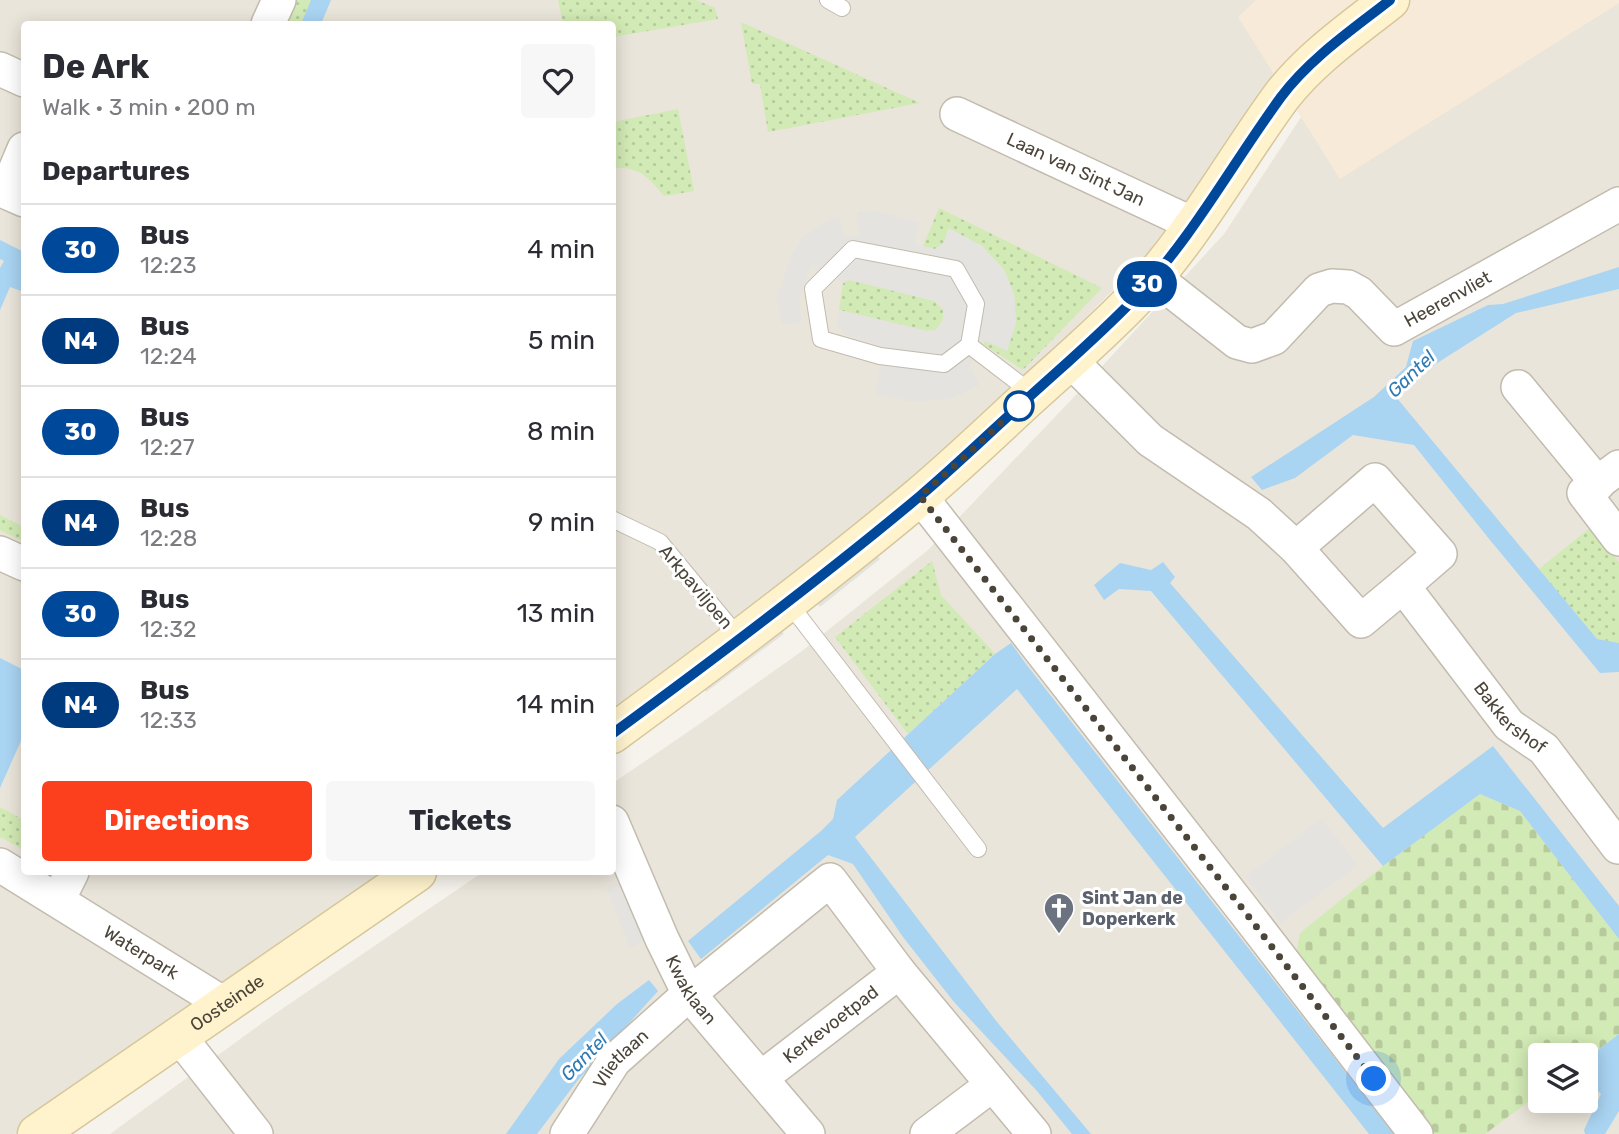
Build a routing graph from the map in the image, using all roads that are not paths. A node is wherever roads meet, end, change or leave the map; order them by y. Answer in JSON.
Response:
{"nodes":[{"id":1,"x":279,"y":0,"type":"edge"},
{"id":2,"x":1390,"y":0,"type":"edge"},
{"id":3,"x":269,"y":21,"type":"edge"},
{"id":4,"x":0,"y":69,"type":"edge"},
{"id":5,"x":21,"y":79,"type":"edge"},
{"id":6,"x":957,"y":114,"type":"dead end"},
{"id":7,"x":21,"y":156,"type":"edge"},
{"id":8,"x":21,"y":199,"type":"edge"},
{"id":9,"x":1619,"y":204,"type":"edge"},
{"id":10,"x":1195,"y":225,"type":"junction"},
{"id":11,"x":1154,"y":277,"type":"junction"},
{"id":12,"x":969,"y":345,"type":"junction"},
{"id":13,"x":1070,"y":360,"type":"junction"},
{"id":14,"x":1518,"y":387,"type":"dead end"},
{"id":15,"x":1033,"y":394,"type":"junction"},
{"id":16,"x":1608,"y":475,"type":"edge"},
{"id":17,"x":920,"y":496,"type":"junction"},
{"id":18,"x":616,"y":521,"type":"edge"},
{"id":19,"x":1619,"y":539,"type":"edge"},
{"id":20,"x":1296,"y":548,"type":"junction"},
{"id":21,"x":0,"y":552,"type":"edge"},
{"id":22,"x":21,"y":562,"type":"edge"},
{"id":23,"x":1403,"y":586,"type":"junction"},
{"id":24,"x":788,"y":602,"type":"junction"},
{"id":25,"x":740,"y":639,"type":"junction"},
{"id":26,"x":616,"y":731,"type":"edge"},
{"id":27,"x":616,"y":831,"type":"edge"},
{"id":28,"x":1618,"y":847,"type":"edge"},
{"id":29,"x":978,"y":849,"type":"dead end"},
{"id":30,"x":0,"y":865,"type":"edge"},
{"id":31,"x":21,"y":872,"type":"edge"},
{"id":32,"x":31,"y":875,"type":"edge"},
{"id":33,"x":413,"y":875,"type":"edge"},
{"id":34,"x":65,"y":886,"type":"edge"},
{"id":35,"x":899,"y":972,"type":"junction"},
{"id":36,"x":689,"y":994,"type":"junction"},
{"id":37,"x":224,"y":1004,"type":"junction"},
{"id":38,"x":179,"y":1036,"type":"junction"},
{"id":39,"x":761,"y":1078,"type":"junction"},
{"id":40,"x":992,"y":1085,"type":"junction"},
{"id":41,"x":56,"y":1129,"type":"edge"},
{"id":42,"x":256,"y":1134,"type":"edge"},
{"id":43,"x":567,"y":1134,"type":"edge"},
{"id":44,"x":808,"y":1134,"type":"edge"},
{"id":45,"x":927,"y":1134,"type":"edge"},
{"id":46,"x":1034,"y":1134,"type":"edge"},
{"id":47,"x":1416,"y":1134,"type":"edge"}],
"edges":[{"from":1,"to":3,"type":"street"},
{"from":2,"to":10,"type":"street"},
{"from":4,"to":5,"type":"street"},
{"from":6,"to":10,"type":"street","name":"Laan van Sint Jan"},
{"from":7,"to":8,"type":"street"},
{"from":9,"to":11,"type":"street","name":"Heerenvliet"},
{"from":10,"to":11,"type":"street"},
{"from":11,"to":13,"type":"street"},
{"from":12,"to":12,"type":"lane"},
{"from":12,"to":15,"type":"lane"},
{"from":13,"to":15,"type":"street"},
{"from":13,"to":20,"type":"street"},
{"from":14,"to":16,"type":"street"},
{"from":15,"to":17,"type":"street"},
{"from":16,"to":19,"type":"street"},
{"from":17,"to":24,"type":"street"},
{"from":17,"to":47,"type":"street"},
{"from":18,"to":25,"type":"lane","name":"Arkpaviljoen"},
{"from":20,"to":23,"type":"street"},
{"from":20,"to":23,"type":"street"},
{"from":21,"to":22,"type":"street"},
{"from":23,"to":28,"type":"street","name":"Bakkershof"},
{"from":24,"to":25,"type":"street"},
{"from":24,"to":29,"type":"lane"},
{"from":25,"to":26,"type":"street"},
{"from":27,"to":36,"type":"street","name":"Kwaklaan"},
{"from":30,"to":31,"type":"street","name":"Waterpark"},
{"from":32,"to":34,"type":"street","name":"Waterpark"},
{"from":33,"to":37,"type":"street","name":"Oosteinde"},
{"from":34,"to":37,"type":"street","name":"Waterpark"},
{"from":35,"to":36,"type":"street","name":"Vlietlaan"},
{"from":35,"to":39,"type":"street","name":"Kerkevoetpad"},
{"from":35,"to":40,"type":"street"},
{"from":36,"to":39,"type":"street","name":"Kwaklaan"},
{"from":36,"to":43,"type":"street","name":"Vlietlaan"},
{"from":37,"to":38,"type":"street","name":"Oosteinde"},
{"from":38,"to":41,"type":"street","name":"Oosteinde"},
{"from":38,"to":42,"type":"street"},
{"from":39,"to":44,"type":"street","name":"Kwaklaan"},
{"from":40,"to":45,"type":"street"},
{"from":40,"to":46,"type":"street"}]}
